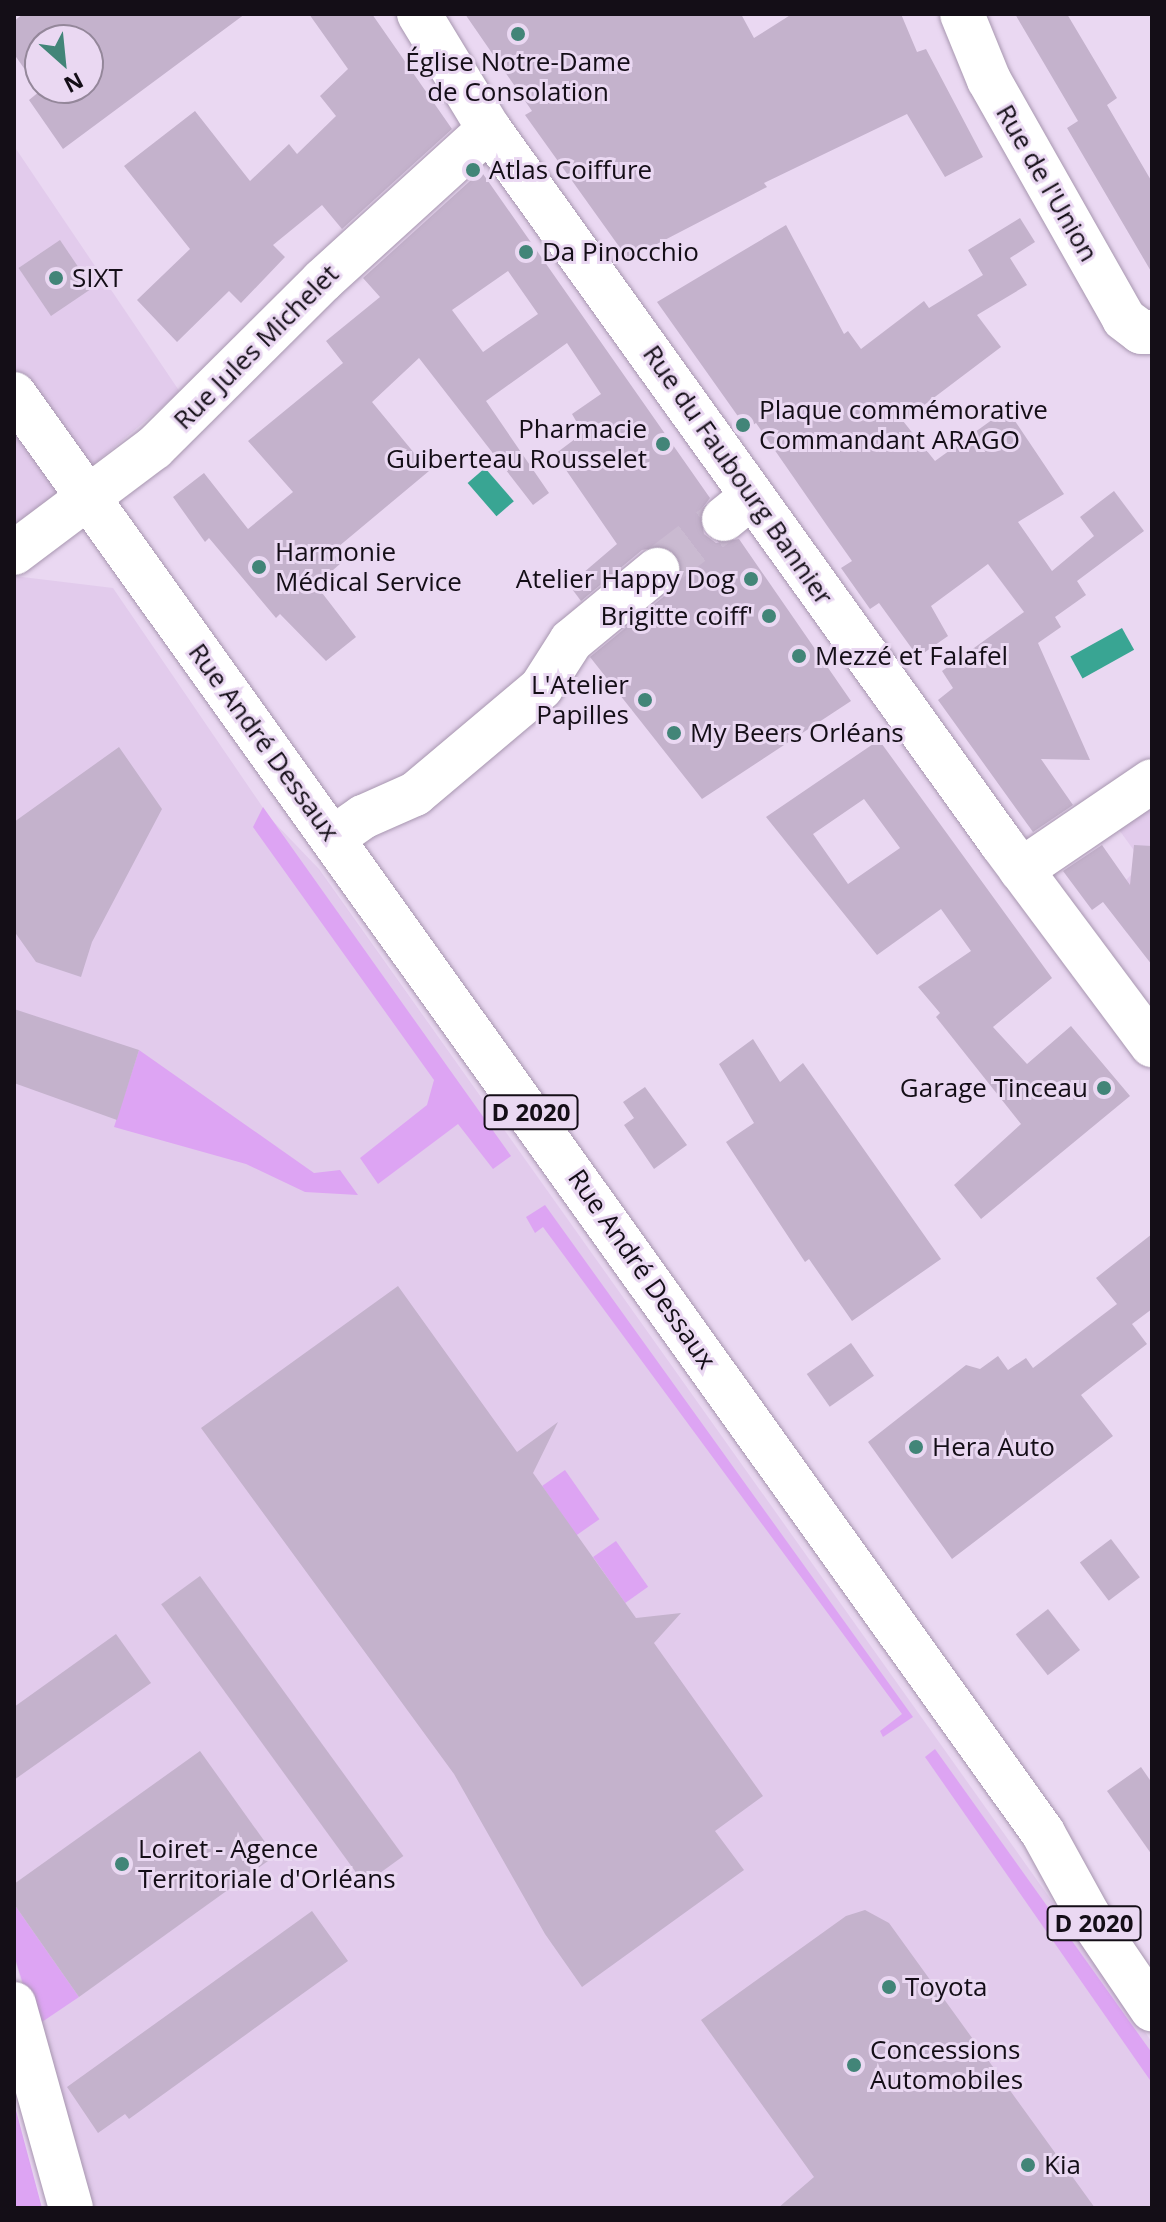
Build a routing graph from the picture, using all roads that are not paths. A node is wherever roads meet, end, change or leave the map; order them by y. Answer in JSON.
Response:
{"nodes":[{"id":1,"x":419,"y":14,"type":"edge"},
{"id":2,"x":962,"y":14,"type":"edge"},
{"id":3,"x":489,"y":129,"type":"junction"},
{"id":4,"x":1152,"y":332,"type":"edge"},
{"id":5,"x":14,"y":394,"type":"edge"},
{"id":6,"x":89,"y":499,"type":"junction"},
{"id":7,"x":14,"y":553,"type":"edge"},
{"id":8,"x":657,"y":570,"type":"tunnel mouth"},
{"id":9,"x":1152,"y":781,"type":"edge"},
{"id":10,"x":333,"y":838,"type":"junction"},
{"id":11,"x":1021,"y":870,"type":"junction"},
{"id":12,"x":1152,"y":1045,"type":"edge"},
{"id":13,"x":1043,"y":1833,"type":"junction"},
{"id":14,"x":1152,"y":1955,"type":"edge"},
{"id":15,"x":14,"y":2004,"type":"edge"},
{"id":16,"x":1152,"y":2009,"type":"edge"},
{"id":17,"x":71,"y":2208,"type":"edge"}],
"edges":[{"from":1,"to":3,"type":"main road","name":"Rue du Faubourg Bannier"},
{"from":2,"to":4,"type":"main road","name":"Rue de l'Union"},
{"from":3,"to":6,"type":"main road","name":"Rue Jules Michelet"},
{"from":3,"to":11,"type":"main road","name":"Rue du Faubourg Bannier"},
{"from":5,"to":6,"type":"main road","name":"Rue André Dessaux","number":"D 2020"},
{"from":6,"to":7,"type":"main road","name":"Rue Jules Michelet"},
{"from":6,"to":10,"type":"main road","name":"Rue André Dessaux","number":"D 2020"},
{"from":8,"to":10,"type":"main road"},
{"from":9,"to":11,"type":"main road"},
{"from":10,"to":13,"type":"main road","name":"Rue André Dessaux","number":"D 2020"},
{"from":11,"to":12,"type":"main road","name":"Rue du Faubourg Bannier"},
{"from":13,"to":14,"type":"main road","number":"D 2020"},
{"from":13,"to":16,"type":"main road","number":"D 2020"},
{"from":15,"to":17,"type":"main road"}]}
